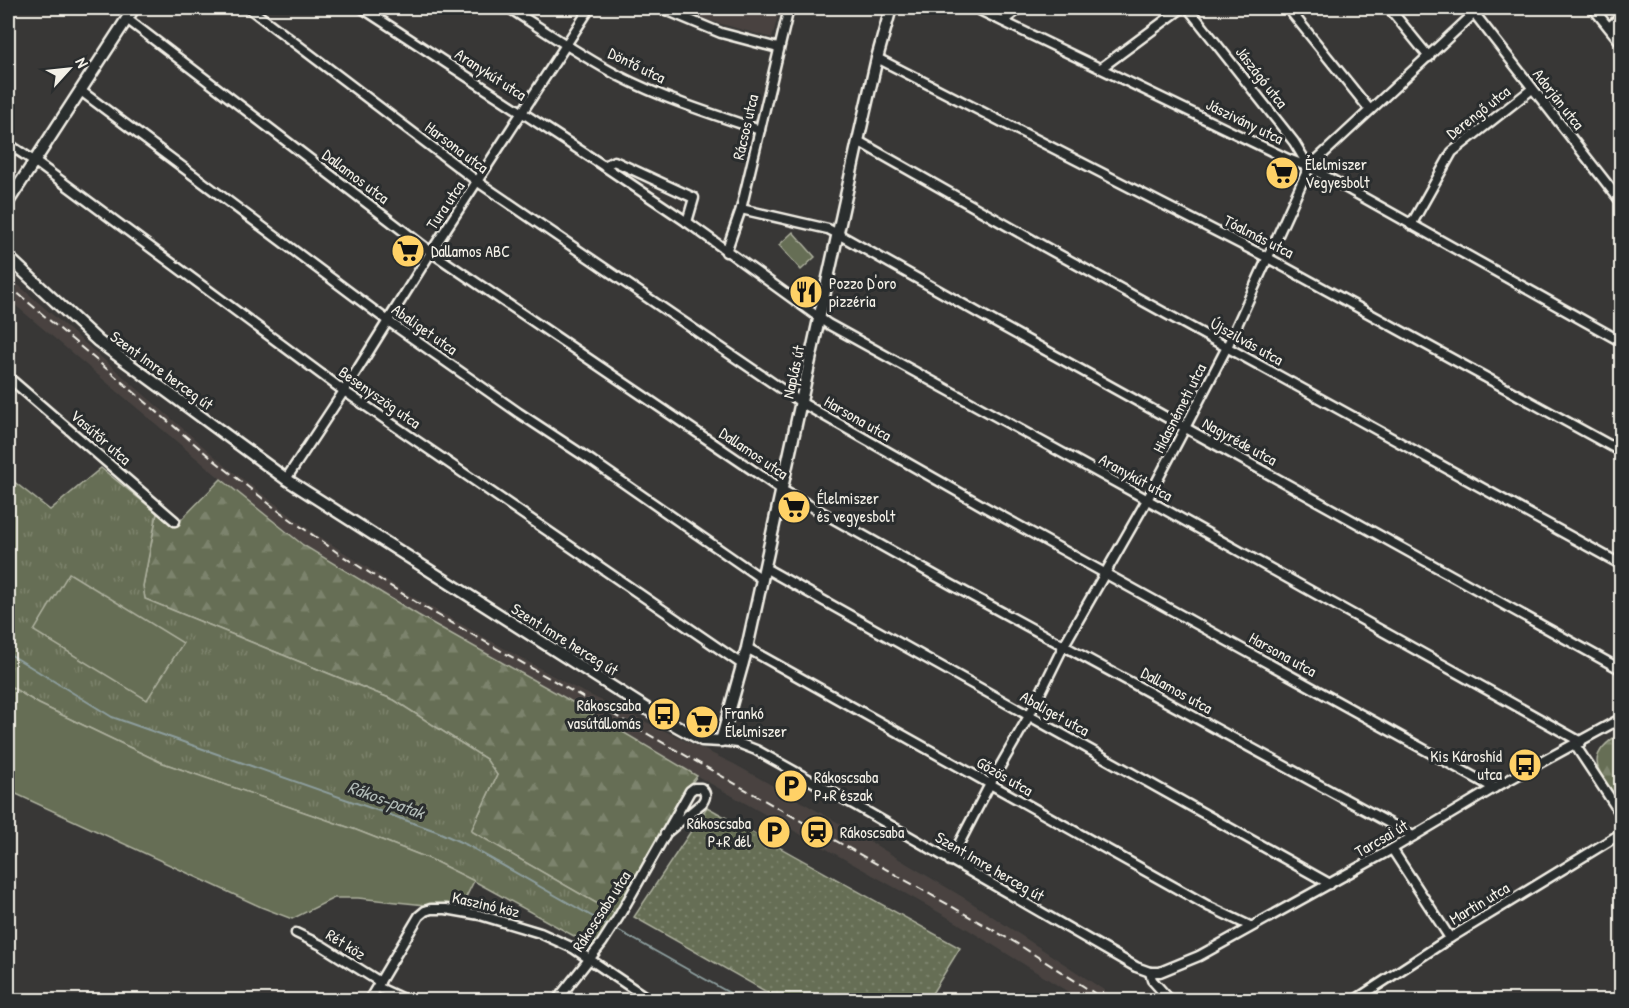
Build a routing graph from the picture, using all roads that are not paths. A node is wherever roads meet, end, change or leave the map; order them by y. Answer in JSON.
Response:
{"nodes":[{"id":1,"x":134,"y":8,"type":"edge"},
{"id":2,"x":249,"y":8,"type":"edge"},
{"id":3,"x":362,"y":8,"type":"edge"},
{"id":4,"x":510,"y":8,"type":"edge"},
{"id":5,"x":590,"y":8,"type":"edge"},
{"id":6,"x":661,"y":8,"type":"edge"},
{"id":7,"x":789,"y":8,"type":"edge"},
{"id":8,"x":891,"y":8,"type":"edge"},
{"id":9,"x":975,"y":8,"type":"edge"},
{"id":10,"x":1020,"y":8,"type":"edge"},
{"id":11,"x":1182,"y":8,"type":"edge"},
{"id":12,"x":1188,"y":8,"type":"edge"},
{"id":13,"x":1288,"y":8,"type":"edge"},
{"id":14,"x":1389,"y":8,"type":"edge"},
{"id":15,"x":1593,"y":8,"type":"edge"},
{"id":16,"x":1477,"y":10,"type":"edge"},
{"id":17,"x":1622,"y":16,"type":"edge"},
{"id":18,"x":127,"y":19,"type":"junction"},
{"id":19,"x":1003,"y":21,"type":"junction"},
{"id":20,"x":1608,"y":27,"type":"junction"},
{"id":21,"x":1622,"y":44,"type":"edge"},
{"id":22,"x":566,"y":45,"type":"junction"},
{"id":23,"x":778,"y":48,"type":"junction"},
{"id":24,"x":1429,"y":57,"type":"junction"},
{"id":25,"x":877,"y":58,"type":"junction"},
{"id":26,"x":1101,"y":68,"type":"junction"},
{"id":27,"x":1533,"y":89,"type":"junction"},
{"id":28,"x":81,"y":91,"type":"junction"},
{"id":29,"x":1370,"y":110,"type":"junction"},
{"id":30,"x":523,"y":113,"type":"junction"},
{"id":31,"x":760,"y":130,"type":"junction"},
{"id":32,"x":858,"y":141,"type":"junction"},
{"id":33,"x":8,"y":144,"type":"edge"},
{"id":34,"x":34,"y":161,"type":"junction"},
{"id":35,"x":604,"y":166,"type":"junction"},
{"id":36,"x":1309,"y":167,"type":"junction"},
{"id":37,"x":478,"y":182,"type":"junction"},
{"id":38,"x":8,"y":202,"type":"edge"},
{"id":39,"x":1622,"y":203,"type":"edge"},
{"id":40,"x":741,"y":209,"type":"junction"},
{"id":41,"x":687,"y":222,"type":"junction"},
{"id":42,"x":1411,"y":225,"type":"junction"},
{"id":43,"x":838,"y":234,"type":"junction"},
{"id":44,"x":431,"y":252,"type":"junction"},
{"id":45,"x":726,"y":252,"type":"junction"},
{"id":46,"x":8,"y":257,"type":"edge"},
{"id":47,"x":1268,"y":258,"type":"junction"},
{"id":48,"x":820,"y":319,"type":"junction"},
{"id":49,"x":388,"y":321,"type":"junction"},
{"id":50,"x":1622,"y":342,"type":"edge"},
{"id":51,"x":1227,"y":347,"type":"junction"},
{"id":52,"x":8,"y":377,"type":"edge"},
{"id":53,"x":344,"y":391,"type":"junction"},
{"id":54,"x":802,"y":403,"type":"junction"},
{"id":55,"x":1185,"y":428,"type":"junction"},
{"id":56,"x":1622,"y":452,"type":"edge"},
{"id":57,"x":286,"y":479,"type":"junction"},
{"id":58,"x":782,"y":490,"type":"junction"},
{"id":59,"x":1147,"y":500,"type":"junction"},
{"id":60,"x":175,"y":521,"type":"dead end"},
{"id":61,"x":1622,"y":565,"type":"edge"},
{"id":62,"x":764,"y":573,"type":"junction"},
{"id":63,"x":1106,"y":573,"type":"junction"},
{"id":64,"x":1064,"y":645,"type":"junction"},
{"id":65,"x":747,"y":648,"type":"junction"},
{"id":66,"x":743,"y":665,"type":"junction"},
{"id":67,"x":1622,"y":670,"type":"edge"},
{"id":68,"x":1029,"y":716,"type":"junction"},
{"id":69,"x":1622,"y":718,"type":"edge"},
{"id":70,"x":721,"y":741,"type":"junction"},
{"id":71,"x":1578,"y":744,"type":"junction"},
{"id":72,"x":990,"y":784,"type":"junction"},
{"id":73,"x":1494,"y":788,"type":"junction"},
{"id":74,"x":1622,"y":816,"type":"edge"},
{"id":75,"x":665,"y":834,"type":"junction"},
{"id":76,"x":1622,"y":834,"type":"edge"},
{"id":77,"x":1413,"y":837,"type":"junction"},
{"id":78,"x":1392,"y":849,"type":"junction"},
{"id":79,"x":950,"y":861,"type":"junction"},
{"id":80,"x":1330,"y":884,"type":"junction"},
{"id":81,"x":1250,"y":926,"type":"junction"},
{"id":82,"x":296,"y":933,"type":"dead end"},
{"id":83,"x":1450,"y":938,"type":"junction"},
{"id":84,"x":589,"y":958,"type":"junction"},
{"id":85,"x":1150,"y":972,"type":"junction"},
{"id":86,"x":378,"y":985,"type":"junction"},
{"id":87,"x":369,"y":1000,"type":"edge"},
{"id":88,"x":405,"y":1000,"type":"edge"},
{"id":89,"x":557,"y":1000,"type":"edge"},
{"id":90,"x":650,"y":1000,"type":"edge"},
{"id":91,"x":1170,"y":1000,"type":"edge"},
{"id":92,"x":1355,"y":1000,"type":"edge"}],
"edges":[{"from":1,"to":18,"type":"street"},
{"from":2,"to":37,"type":"street","name":"Harsona utca"},
{"from":3,"to":30,"type":"street","name":"Aranykút utca"},
{"from":4,"to":22,"type":"street","name":"Döntő utca"},
{"from":5,"to":22,"type":"street","name":"Tura utca"},
{"from":6,"to":23,"type":"street"},
{"from":7,"to":23,"type":"street","name":"Rácsos utca"},
{"from":8,"to":25,"type":"street","name":"Naplás út"},
{"from":9,"to":19,"type":"street","name":"Jászivány utca"},
{"from":10,"to":19,"type":"street"},
{"from":11,"to":26,"type":"street"},
{"from":12,"to":36,"type":"street","name":"Jászágó utca"},
{"from":13,"to":29,"type":"street"},
{"from":14,"to":24,"type":"street"},
{"from":15,"to":20,"type":"street"},
{"from":16,"to":24,"type":"street","name":"Hidasnémeti utca"},
{"from":16,"to":27,"type":"street","name":"Adorján utca"},
{"from":17,"to":20,"type":"street"},
{"from":18,"to":28,"type":"street"},
{"from":18,"to":44,"type":"street","name":"Dallamos utca"},
{"from":19,"to":26,"type":"street","name":"Jászivány utca"},
{"from":20,"to":21,"type":"street"},
{"from":22,"to":30,"type":"street","name":"Tura utca"},
{"from":22,"to":31,"type":"street","name":"Döntő utca"},
{"from":23,"to":31,"type":"street","name":"Rácsos utca"},
{"from":24,"to":29,"type":"street","name":"Hidasnémeti utca"},
{"from":25,"to":32,"type":"street","name":"Naplás út"},
{"from":25,"to":47,"type":"street","name":"Tóalmás utca"},
{"from":26,"to":36,"type":"street","name":"Jászivány utca"},
{"from":27,"to":39,"type":"street","name":"Adorján utca"},
{"from":27,"to":42,"type":"street","name":"Derengő utca"},
{"from":28,"to":34,"type":"street"},
{"from":28,"to":49,"type":"street","name":"Abaliget utca"},
{"from":29,"to":36,"type":"street","name":"Hidasnémeti utca"},
{"from":30,"to":35,"type":"street","name":"Aranykút utca"},
{"from":30,"to":37,"type":"street","name":"Tura utca"},
{"from":31,"to":40,"type":"street","name":"Rácsos utca"},
{"from":32,"to":43,"type":"street","name":"Naplás út"},
{"from":32,"to":51,"type":"street","name":"Újszilvás utca"},
{"from":33,"to":34,"type":"street","name":"Besenyszög utca"},
{"from":34,"to":38,"type":"street"},
{"from":34,"to":53,"type":"street","name":"Besenyszög utca"},
{"from":35,"to":41,"type":"street","name":"Aranykút utca"},
{"from":35,"to":41,"type":"street","name":"Aranykút utca"},
{"from":36,"to":42,"type":"street","name":"Jászivány utca"},
{"from":36,"to":47,"type":"street","name":"Hidasnémeti utca"},
{"from":37,"to":44,"type":"street","name":"Tura utca"},
{"from":37,"to":54,"type":"street","name":"Harsona utca"},
{"from":40,"to":43,"type":"street","name":"Nagyréde utca"},
{"from":40,"to":45,"type":"street","name":"Rácsos utca"},
{"from":41,"to":45,"type":"street","name":"Aranykút utca"},
{"from":42,"to":50,"type":"street","name":"Jászivány utca"},
{"from":43,"to":48,"type":"street","name":"Naplás út"},
{"from":43,"to":55,"type":"street","name":"Nagyréde utca"},
{"from":44,"to":49,"type":"street","name":"Tura utca"},
{"from":44,"to":58,"type":"street","name":"Dallamos utca"},
{"from":45,"to":48,"type":"street","name":"Aranykút utca"},
{"from":46,"to":57,"type":"street","name":"Szent Imre herceg út"},
{"from":47,"to":51,"type":"street","name":"Hidasnémeti utca"},
{"from":47,"to":56,"type":"street","name":"Tóalmás utca"},
{"from":48,"to":54,"type":"street","name":"Naplás út"},
{"from":48,"to":59,"type":"street","name":"Aranykút utca"},
{"from":49,"to":53,"type":"street","name":"Tura utca"},
{"from":49,"to":62,"type":"street","name":"Abaliget utca"},
{"from":51,"to":55,"type":"street","name":"Hidasnémeti utca"},
{"from":51,"to":61,"type":"street","name":"Újszilvás utca"},
{"from":52,"to":60,"type":"street","name":"Vasútőr utca"},
{"from":53,"to":57,"type":"street","name":"Tura utca"},
{"from":53,"to":66,"type":"street","name":"Besenyszög utca"},
{"from":54,"to":58,"type":"street","name":"Naplás út"},
{"from":54,"to":63,"type":"street","name":"Harsona utca"},
{"from":55,"to":59,"type":"street","name":"Hidasnémeti utca"},
{"from":55,"to":67,"type":"street","name":"Nagyréde utca"},
{"from":57,"to":70,"type":"street","name":"Szent Imre herceg út"},
{"from":58,"to":62,"type":"street","name":"Naplás út"},
{"from":58,"to":64,"type":"street","name":"Dallamos utca"},
{"from":59,"to":63,"type":"street","name":"Hidasnémeti utca"},
{"from":59,"to":71,"type":"street","name":"Aranykút utca"},
{"from":62,"to":65,"type":"street","name":"Naplás út"},
{"from":62,"to":68,"type":"street","name":"Abaliget utca"},
{"from":63,"to":64,"type":"street","name":"Hidasnémeti utca"},
{"from":63,"to":73,"type":"street","name":"Harsona utca"},
{"from":64,"to":68,"type":"street","name":"Hidasnémeti utca"},
{"from":64,"to":77,"type":"street","name":"Dallamos utca"},
{"from":65,"to":66,"type":"street","name":"Naplás út"},
{"from":65,"to":72,"type":"street","name":"Gőzös utca"},
{"from":66,"to":70,"type":"street","name":"Naplás út"},
{"from":68,"to":72,"type":"street","name":"Hidasnémeti utca"},
{"from":68,"to":80,"type":"street","name":"Abaliget utca"},
{"from":69,"to":71,"type":"street","name":"Tarcsai út"},
{"from":70,"to":79,"type":"street","name":"Szent Imre herceg út"},
{"from":71,"to":73,"type":"street","name":"Tarcsai út"},
{"from":71,"to":74,"type":"street"},
{"from":72,"to":79,"type":"street","name":"Hidasnémeti utca"},
{"from":72,"to":81,"type":"street","name":"Gőzös utca"},
{"from":73,"to":77,"type":"street","name":"Tarcsai út"},
{"from":75,"to":75,"type":"street","name":"Rákoscsaba utca"},
{"from":75,"to":84,"type":"street","name":"Rákoscsaba utca"},
{"from":76,"to":83,"type":"street","name":"Martin utca"},
{"from":77,"to":78,"type":"street","name":"Tarcsai út"},
{"from":78,"to":80,"type":"street","name":"Tarcsai út"},
{"from":78,"to":83,"type":"street"},
{"from":79,"to":85,"type":"street","name":"Szent Imre herceg út"},
{"from":80,"to":81,"type":"street","name":"Tarcsai út"},
{"from":81,"to":85,"type":"street","name":"Tarcsai út"},
{"from":82,"to":86,"type":"street","name":"Rét köz"},
{"from":83,"to":92,"type":"street","name":"Martin utca"},
{"from":84,"to":86,"type":"street","name":"Kaszinó köz"},
{"from":84,"to":89,"type":"street","name":"Rákoscsaba utca"},
{"from":84,"to":90,"type":"street","name":"Kaszinó köz"},
{"from":85,"to":91,"type":"street"},
{"from":86,"to":87,"type":"street","name":"Kaszinó köz"},
{"from":86,"to":88,"type":"street"}]}
